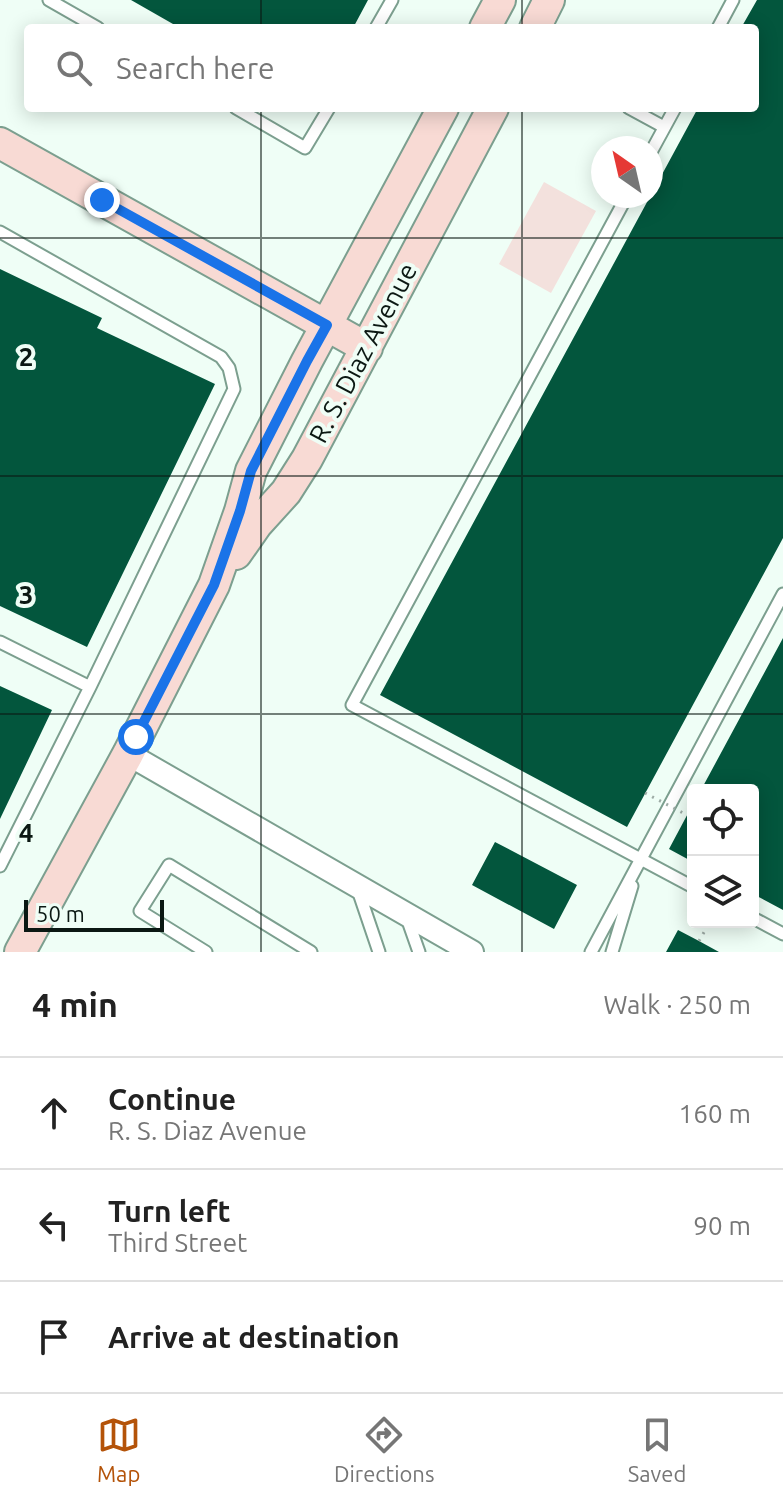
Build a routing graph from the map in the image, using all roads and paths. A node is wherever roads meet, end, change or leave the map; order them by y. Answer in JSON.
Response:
{"nodes":[{"id":1,"x":49,"y":0,"type":"edge"},
{"id":2,"x":392,"y":0,"type":"edge"},
{"id":3,"x":500,"y":0,"type":"edge"},
{"id":4,"x":549,"y":0,"type":"edge"},
{"id":5,"x":733,"y":0,"type":"edge"},
{"id":6,"x":91,"y":24,"type":"edge"},
{"id":7,"x":378,"y":24,"type":"edge"},
{"id":8,"x":487,"y":24,"type":"edge"},
{"id":9,"x":537,"y":24,"type":"edge"},
{"id":10,"x":720,"y":24,"type":"edge"},
{"id":11,"x":243,"y":112,"type":"edge"},
{"id":12,"x":327,"y":112,"type":"edge"},
{"id":13,"x":441,"y":112,"type":"edge"},
{"id":14,"x":491,"y":112,"type":"edge"},
{"id":15,"x":636,"y":112,"type":"edge"},
{"id":16,"x":673,"y":112,"type":"edge"},
{"id":17,"x":664,"y":127,"type":"junction"},
{"id":18,"x":659,"y":136,"type":"edge"},
{"id":19,"x":0,"y":143,"type":"edge"},
{"id":20,"x":621,"y":208,"type":"edge"},
{"id":21,"x":0,"y":232,"type":"edge"},
{"id":22,"x":327,"y":325,"type":"junction"},
{"id":23,"x":367,"y":348,"type":"junction"},
{"id":24,"x":214,"y":585,"type":"junction"},
{"id":25,"x":783,"y":594,"type":"edge"},
{"id":26,"x":0,"y":642,"type":"edge"},
{"id":27,"x":90,"y":687,"type":"junction"},
{"id":28,"x":128,"y":754,"type":"junction"},
{"id":29,"x":645,"y":793,"type":"dead end"},
{"id":30,"x":687,"y":815,"type":"dead end"},
{"id":31,"x":641,"y":859,"type":"junction"},
{"id":32,"x":0,"y":866,"type":"edge"},
{"id":33,"x":687,"y":884,"type":"edge"},
{"id":34,"x":357,"y":886,"type":"junction"},
{"id":35,"x":405,"y":914,"type":"junction"},
{"id":36,"x":759,"y":921,"type":"edge"},
{"id":37,"x":707,"y":928,"type":"edge"},
{"id":38,"x":783,"y":934,"type":"edge"},
{"id":39,"x":699,"y":941,"type":"dead end"},
{"id":40,"x":20,"y":952,"type":"edge"},
{"id":41,"x":206,"y":952,"type":"edge"},
{"id":42,"x":311,"y":952,"type":"edge"},
{"id":43,"x":379,"y":952,"type":"edge"},
{"id":44,"x":419,"y":952,"type":"edge"},
{"id":45,"x":472,"y":952,"type":"edge"},
{"id":46,"x":591,"y":952,"type":"edge"},
{"id":47,"x":612,"y":952,"type":"edge"}],
"edges":[{"from":1,"to":6,"type":"lane"},
{"from":2,"to":7,"type":"lane"},
{"from":3,"to":8,"type":"street"},
{"from":4,"to":9,"type":"street"},
{"from":5,"to":10,"type":"lane"},
{"from":11,"to":12,"type":"lane"},
{"from":13,"to":22,"type":"street","name":"R. S. Diaz Avenue"},
{"from":14,"to":23,"type":"street","name":"R. S. Diaz Avenue"},
{"from":15,"to":17,"type":"lane"},
{"from":16,"to":17,"type":"lane"},
{"from":17,"to":18,"type":"lane"},
{"from":19,"to":22,"type":"street"},
{"from":20,"to":31,"type":"lane"},
{"from":21,"to":27,"type":"lane"},
{"from":22,"to":23,"type":"street"},
{"from":22,"to":24,"type":"street","name":"R. S. Diaz Avenue"},
{"from":23,"to":24,"type":"street","name":"R. S. Diaz Avenue"},
{"from":24,"to":28,"type":"street","name":"R. S. Diaz Avenue"},
{"from":25,"to":31,"type":"lane"},
{"from":26,"to":27,"type":"lane"},
{"from":27,"to":32,"type":"lane"},
{"from":28,"to":34,"type":"street"},
{"from":28,"to":40,"type":"street","name":"R. S. Diaz Avenue"},
{"from":29,"to":30,"type":"path","bridge":true},
{"from":31,"to":33,"type":"lane"},
{"from":31,"to":46,"type":"lane"},
{"from":31,"to":47,"type":"lane"},
{"from":34,"to":35,"type":"street"},
{"from":34,"to":43,"type":"lane"},
{"from":35,"to":44,"type":"lane"},
{"from":35,"to":45,"type":"street"},
{"from":36,"to":38,"type":"lane"},
{"from":37,"to":39,"type":"path"},
{"from":41,"to":42,"type":"lane"}]}
